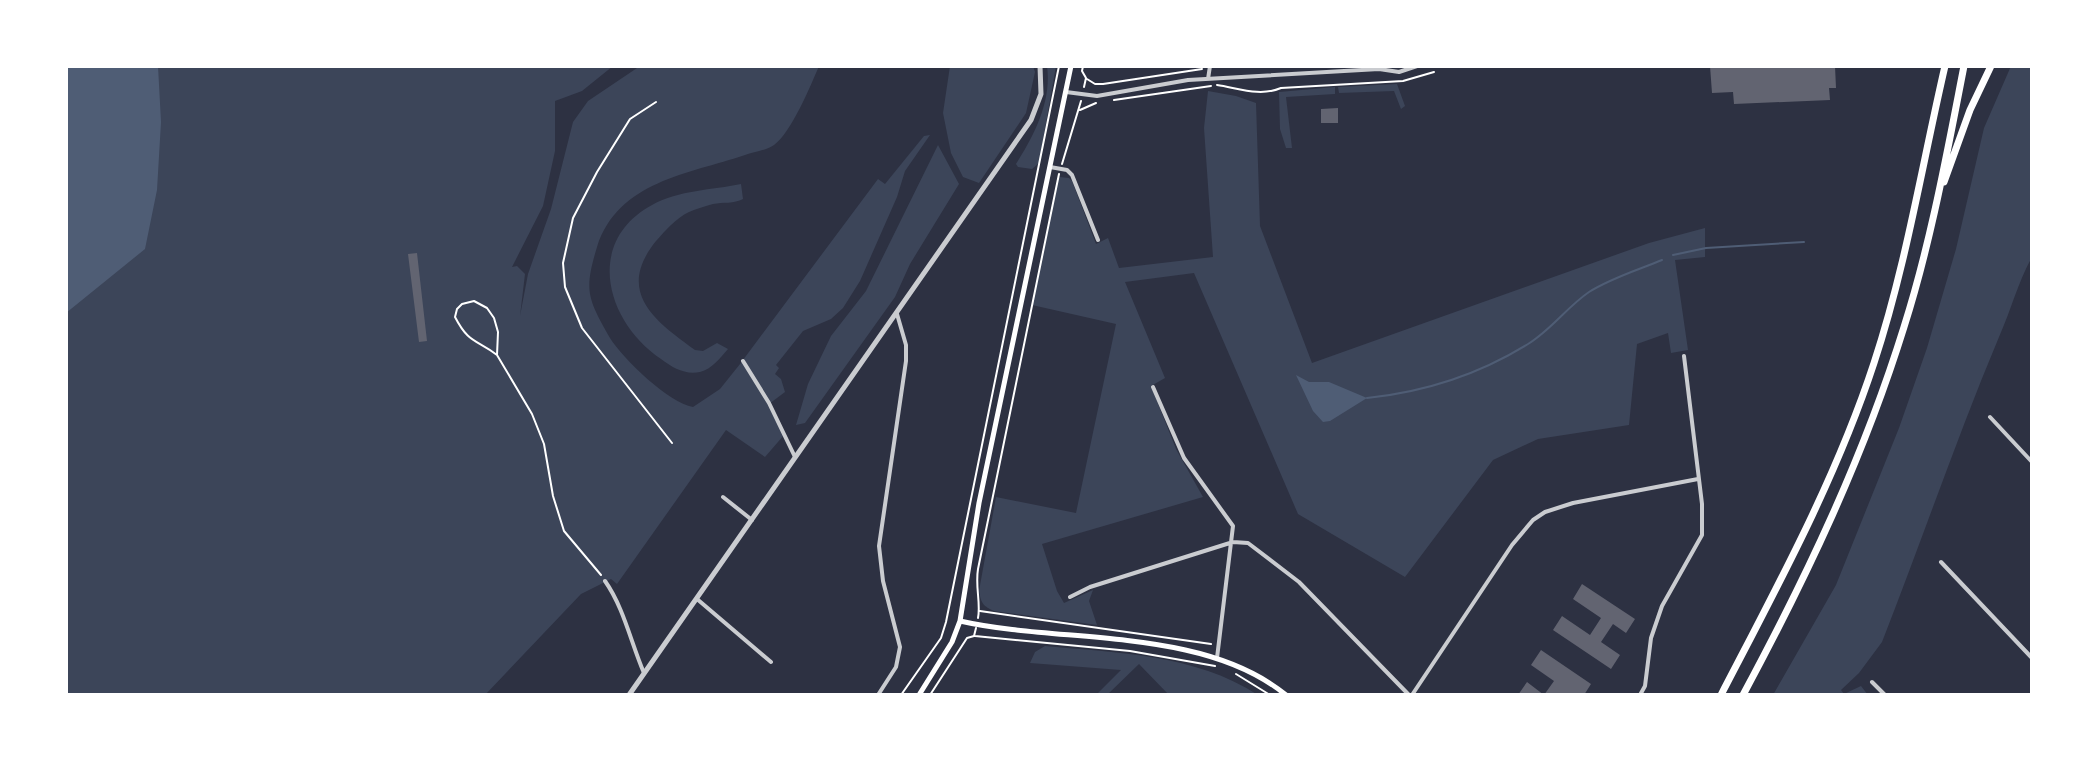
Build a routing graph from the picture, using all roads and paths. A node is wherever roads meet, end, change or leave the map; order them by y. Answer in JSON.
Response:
{"nodes":[{"id":1,"x":1040,"y":66,"type":"edge"},
{"id":2,"x":1059,"y":66,"type":"edge"},
{"id":3,"x":1071,"y":66,"type":"edge"},
{"id":4,"x":1235,"y":66,"type":"edge"},
{"id":5,"x":1388,"y":66,"type":"edge"},
{"id":6,"x":1417,"y":66,"type":"edge"},
{"id":7,"x":1945,"y":66,"type":"edge"},
{"id":8,"x":1964,"y":66,"type":"edge"},
{"id":9,"x":1991,"y":66,"type":"edge"},
{"id":10,"x":1210,"y":67,"type":"edge"},
{"id":11,"x":1379,"y":69,"type":"junction"},
{"id":12,"x":1434,"y":72,"type":"dead end"},
{"id":13,"x":1086,"y":78,"type":"dead end"},
{"id":14,"x":1208,"y":79,"type":"junction"},
{"id":15,"x":1066,"y":92,"type":"junction"},
{"id":16,"x":656,"y":102,"type":"dead end"},
{"id":17,"x":1050,"y":167,"type":"junction"},
{"id":18,"x":1060,"y":169,"type":"junction"},
{"id":19,"x":1937,"y":199,"type":"junction"},
{"id":20,"x":1098,"y":240,"type":"dead end"},
{"id":21,"x":897,"y":314,"type":"junction"},
{"id":22,"x":497,"y":355,"type":"junction"},
{"id":23,"x":1684,"y":356,"type":"dead end"},
{"id":24,"x":743,"y":361,"type":"dead end"},
{"id":25,"x":1153,"y":387,"type":"dead end"},
{"id":26,"x":1990,"y":417,"type":"dead end"},
{"id":27,"x":672,"y":443,"type":"dead end"},
{"id":28,"x":795,"y":458,"type":"junction"},
{"id":29,"x":2032,"y":462,"type":"edge"},
{"id":30,"x":1698,"y":479,"type":"junction"},
{"id":31,"x":723,"y":497,"type":"dead end"},
{"id":32,"x":752,"y":520,"type":"junction"},
{"id":33,"x":1233,"y":542,"type":"junction"},
{"id":34,"x":1941,"y":562,"type":"dead end"},
{"id":35,"x":605,"y":581,"type":"joint"},
{"id":36,"x":1070,"y":597,"type":"dead end"},
{"id":37,"x":696,"y":598,"type":"junction"},
{"id":38,"x":979,"y":611,"type":"junction"},
{"id":39,"x":960,"y":621,"type":"junction"},
{"id":40,"x":976,"y":625,"type":"junction"},
{"id":41,"x":974,"y":636,"type":"junction"},
{"id":42,"x":1220,"y":646,"type":"junction"},
{"id":43,"x":1217,"y":658,"type":"junction"},
{"id":44,"x":2032,"y":658,"type":"edge"},
{"id":45,"x":771,"y":662,"type":"dead end"},
{"id":46,"x":1218,"y":667,"type":"dead end"},
{"id":47,"x":644,"y":673,"type":"junction"},
{"id":48,"x":1234,"y":674,"type":"dead end"},
{"id":49,"x":1872,"y":682,"type":"dead end"},
{"id":50,"x":629,"y":695,"type":"edge"},
{"id":51,"x":878,"y":695,"type":"edge"},
{"id":52,"x":901,"y":695,"type":"edge"},
{"id":53,"x":919,"y":695,"type":"edge"},
{"id":54,"x":930,"y":695,"type":"edge"},
{"id":55,"x":1270,"y":695,"type":"edge"},
{"id":56,"x":1286,"y":695,"type":"edge"},
{"id":57,"x":1411,"y":695,"type":"edge"},
{"id":58,"x":1640,"y":695,"type":"edge"},
{"id":59,"x":1721,"y":695,"type":"edge"},
{"id":60,"x":1743,"y":695,"type":"edge"},
{"id":61,"x":1885,"y":695,"type":"edge"}],
"edges":[{"from":1,"to":21,"type":"street"},
{"from":2,"to":52,"type":"path"},
{"from":3,"to":15,"type":"main road"},
{"from":4,"to":10,"type":"path"},
{"from":5,"to":11,"type":"street"},
{"from":6,"to":11,"type":"street"},
{"from":7,"to":59,"type":"highway"},
{"from":8,"to":19,"type":"highway"},
{"from":9,"to":19,"type":"highway"},
{"from":10,"to":13,"type":"path"},
{"from":10,"to":14,"type":"street"},
{"from":11,"to":14,"type":"street"},
{"from":12,"to":18,"type":"path"},
{"from":14,"to":15,"type":"street"},
{"from":15,"to":17,"type":"main road"},
{"from":16,"to":27,"type":"path"},
{"from":17,"to":18,"type":"street"},
{"from":17,"to":39,"type":"main road"},
{"from":18,"to":20,"type":"street"},
{"from":18,"to":38,"type":"path"},
{"from":19,"to":60,"type":"highway"},
{"from":21,"to":28,"type":"street"},
{"from":21,"to":51,"type":"street"},
{"from":22,"to":22,"type":"path"},
{"from":22,"to":35,"type":"path"},
{"from":23,"to":30,"type":"street"},
{"from":24,"to":28,"type":"street"},
{"from":25,"to":33,"type":"street"},
{"from":26,"to":29,"type":"street"},
{"from":28,"to":32,"type":"street"},
{"from":30,"to":57,"type":"street"},
{"from":30,"to":58,"type":"street"},
{"from":31,"to":32,"type":"street"},
{"from":32,"to":37,"type":"street"},
{"from":33,"to":36,"type":"street"},
{"from":33,"to":42,"type":"street"},
{"from":33,"to":57,"type":"street"},
{"from":34,"to":44,"type":"street"},
{"from":35,"to":47,"type":"street"},
{"from":37,"to":45,"type":"street"},
{"from":37,"to":47,"type":"street"},
{"from":38,"to":40,"type":"path"},
{"from":38,"to":42,"type":"path"},
{"from":39,"to":40,"type":"main road"},
{"from":39,"to":53,"type":"main road"},
{"from":40,"to":41,"type":"path"},
{"from":40,"to":43,"type":"main road"},
{"from":41,"to":46,"type":"path"},
{"from":41,"to":54,"type":"path"},
{"from":42,"to":43,"type":"street"},
{"from":43,"to":56,"type":"main road"},
{"from":47,"to":50,"type":"street"},
{"from":48,"to":55,"type":"path"},
{"from":49,"to":61,"type":"street"}]}
